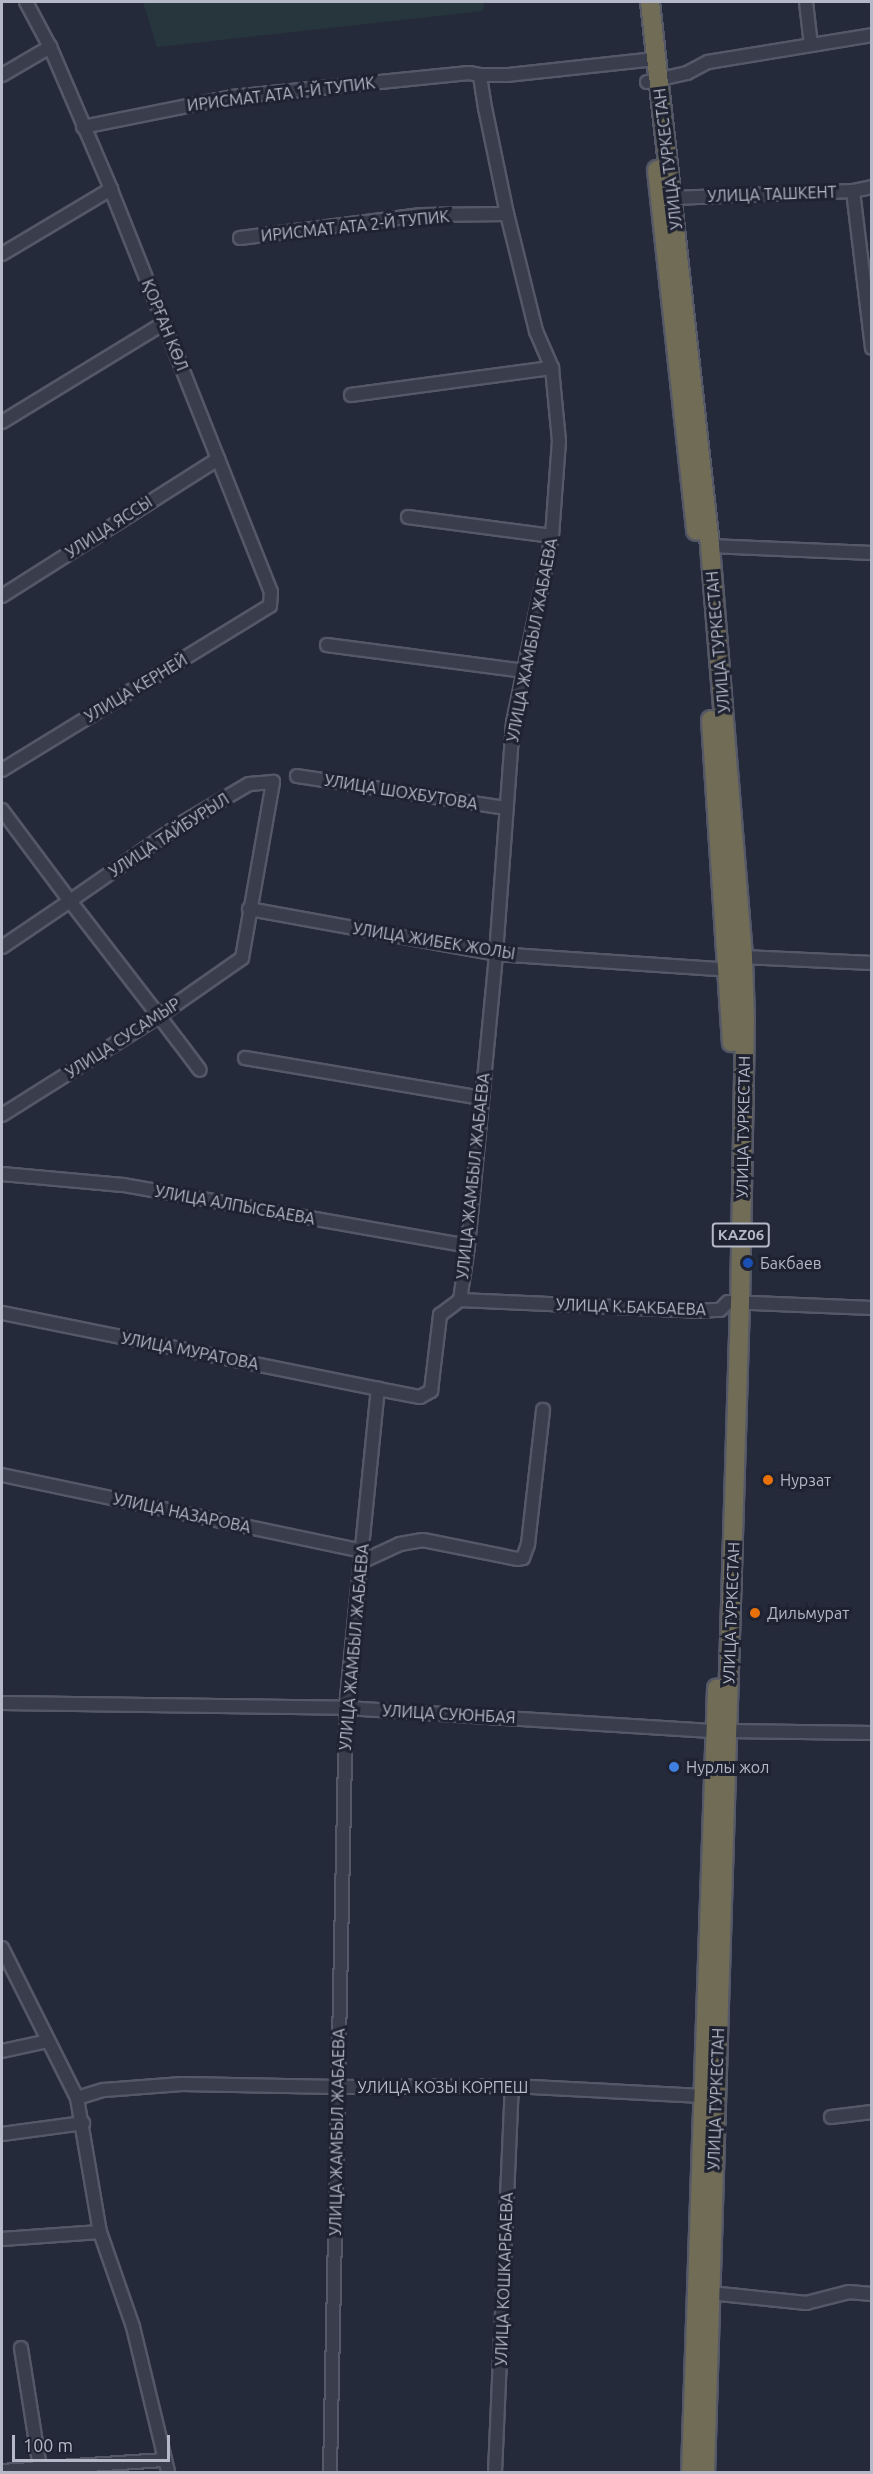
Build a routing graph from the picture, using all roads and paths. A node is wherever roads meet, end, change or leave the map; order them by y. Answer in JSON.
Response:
{"nodes":[{"id":1,"x":26,"y":2,"type":"edge"},
{"id":2,"x":638,"y":2,"type":"edge"},
{"id":3,"x":650,"y":2,"type":"edge"},
{"id":4,"x":806,"y":2,"type":"edge"},
{"id":5,"x":872,"y":35,"type":"edge"},
{"id":6,"x":811,"y":45,"type":"junction"},
{"id":7,"x":50,"y":47,"type":"junction"},
{"id":8,"x":651,"y":59,"type":"junction"},
{"id":9,"x":2,"y":75,"type":"edge"},
{"id":10,"x":480,"y":75,"type":"junction"},
{"id":11,"x":653,"y":82,"type":"junction"},
{"id":12,"x":83,"y":127,"type":"junction"},
{"id":13,"x":872,"y":187,"type":"edge"},
{"id":14,"x":111,"y":189,"type":"junction"},
{"id":15,"x":853,"y":191,"type":"junction"},
{"id":16,"x":673,"y":198,"type":"junction"},
{"id":17,"x":507,"y":214,"type":"junction"},
{"id":18,"x":240,"y":238,"type":"dead end"},
{"id":19,"x":2,"y":254,"type":"edge"},
{"id":20,"x":164,"y":323,"type":"junction"},
{"id":21,"x":872,"y":348,"type":"edge"},
{"id":22,"x":552,"y":368,"type":"junction"},
{"id":23,"x":351,"y":395,"type":"dead end"},
{"id":24,"x":2,"y":422,"type":"edge"},
{"id":25,"x":218,"y":459,"type":"junction"},
{"id":26,"x":408,"y":517,"type":"dead end"},
{"id":27,"x":552,"y":536,"type":"junction"},
{"id":28,"x":710,"y":546,"type":"junction"},
{"id":29,"x":872,"y":553,"type":"edge"},
{"id":30,"x":2,"y":596,"type":"edge"},
{"id":31,"x":270,"y":606,"type":"joint"},
{"id":32,"x":327,"y":645,"type":"dead end"},
{"id":33,"x":524,"y":670,"type":"junction"},
{"id":34,"x":2,"y":770,"type":"edge"},
{"id":35,"x":297,"y":776,"type":"dead end"},
{"id":36,"x":506,"y":808,"type":"junction"},
{"id":37,"x":2,"y":810,"type":"edge"},
{"id":38,"x":70,"y":901,"type":"junction"},
{"id":39,"x":249,"y":909,"type":"junction"},
{"id":40,"x":2,"y":947,"type":"edge"},
{"id":41,"x":496,"y":954,"type":"junction"},
{"id":42,"x":743,"y":957,"type":"junction"},
{"id":43,"x":872,"y":963,"type":"edge"},
{"id":44,"x":728,"y":970,"type":"junction"},
{"id":45,"x":159,"y":1016,"type":"junction"},
{"id":46,"x":245,"y":1058,"type":"dead end"},
{"id":47,"x":200,"y":1070,"type":"dead end"},
{"id":48,"x":482,"y":1098,"type":"junction"},
{"id":49,"x":2,"y":1115,"type":"edge"},
{"id":50,"x":2,"y":1174,"type":"edge"},
{"id":51,"x":468,"y":1246,"type":"junction"},
{"id":52,"x":460,"y":1299,"type":"junction"},
{"id":53,"x":734,"y":1302,"type":"junction"},
{"id":54,"x":872,"y":1308,"type":"edge"},
{"id":55,"x":2,"y":1313,"type":"edge"},
{"id":56,"x":378,"y":1389,"type":"junction"},
{"id":57,"x":543,"y":1410,"type":"dead end"},
{"id":58,"x":2,"y":1475,"type":"edge"},
{"id":59,"x":361,"y":1556,"type":"junction"},
{"id":60,"x":2,"y":1703,"type":"edge"},
{"id":61,"x":346,"y":1708,"type":"junction"},
{"id":62,"x":722,"y":1731,"type":"junction"},
{"id":63,"x":872,"y":1732,"type":"edge"},
{"id":64,"x":2,"y":1952,"type":"edge"},
{"id":65,"x":48,"y":2041,"type":"junction"},
{"id":66,"x":2,"y":2051,"type":"edge"},
{"id":67,"x":512,"y":2086,"type":"junction"},
{"id":68,"x":338,"y":2087,"type":"junction"},
{"id":69,"x":702,"y":2096,"type":"junction"},
{"id":70,"x":77,"y":2098,"type":"junction"},
{"id":71,"x":872,"y":2112,"type":"edge"},
{"id":72,"x":831,"y":2117,"type":"dead end"},
{"id":73,"x":83,"y":2123,"type":"junction"},
{"id":74,"x":2,"y":2134,"type":"edge"},
{"id":75,"x":100,"y":2232,"type":"junction"},
{"id":76,"x":2,"y":2239,"type":"edge"},
{"id":77,"x":710,"y":2293,"type":"junction"},
{"id":78,"x":872,"y":2294,"type":"edge"},
{"id":79,"x":21,"y":2348,"type":"dead end"},
{"id":80,"x":163,"y":2460,"type":"junction"},
{"id":81,"x":40,"y":2468,"type":"junction"},
{"id":82,"x":2,"y":2471,"type":"edge"},
{"id":83,"x":168,"y":2472,"type":"edge"},
{"id":84,"x":330,"y":2472,"type":"edge"},
{"id":85,"x":495,"y":2472,"type":"edge"},
{"id":86,"x":691,"y":2472,"type":"edge"},
{"id":87,"x":705,"y":2472,"type":"edge"}],
"edges":[{"from":1,"to":7,"type":"street","name":"ҚОРҒАН КӨЛ"},
{"from":2,"to":8,"type":"highway","name":"УЛИЦА ТУРКЕСТАН","number":"KАZ06"},
{"from":3,"to":8,"type":"highway","name":"УЛИЦА ТУРКЕСТАН","number":"KАZ06"},
{"from":4,"to":6,"type":"street"},
{"from":5,"to":6,"type":"street"},
{"from":6,"to":11,"type":"street"},
{"from":7,"to":9,"type":"street"},
{"from":7,"to":12,"type":"street","name":"ҚОРҒАН КӨЛ"},
{"from":8,"to":10,"type":"street"},
{"from":8,"to":11,"type":"highway","name":"УЛИЦА ТУРКЕСТАН","number":"KАZ06"},
{"from":10,"to":12,"type":"street","name":"ИРИСМАТ АТА 1-Й ТУПИК"},
{"from":10,"to":17,"type":"street","name":"УЛИЦА ЖАМБЫЛ ЖАБАЕВА"},
{"from":11,"to":16,"type":"highway","name":"УЛИЦА ТУРКЕСТАН","number":"KАZ06"},
{"from":11,"to":44,"type":"highway","name":"УЛИЦА ТУРКЕСТАН","number":"KАZ06"},
{"from":12,"to":14,"type":"street","name":"ҚОРҒАН КӨЛ"},
{"from":13,"to":15,"type":"street","name":"УЛИЦА ТАШКЕНТ"},
{"from":14,"to":19,"type":"street"},
{"from":14,"to":20,"type":"street","name":"ҚОРҒАН КӨЛ"},
{"from":15,"to":16,"type":"street","name":"УЛИЦА ТАШКЕНТ"},
{"from":15,"to":21,"type":"street"},
{"from":16,"to":28,"type":"highway","name":"УЛИЦА ТУРКЕСТАН","number":"KАZ06"},
{"from":17,"to":18,"type":"street","name":"ИРИСМАТ АТА 2-Й ТУПИК"},
{"from":17,"to":22,"type":"street","name":"УЛИЦА ЖАМБЫЛ ЖАБАЕВА"},
{"from":20,"to":24,"type":"street"},
{"from":20,"to":25,"type":"street","name":"ҚОРҒАН КӨЛ"},
{"from":22,"to":23,"type":"street"},
{"from":22,"to":27,"type":"street","name":"УЛИЦА ЖАМБЫЛ ЖАБАЕВА"},
{"from":25,"to":30,"type":"street","name":"УЛИЦА ЯССЫ"},
{"from":25,"to":31,"type":"street","name":"ҚОРҒАН КӨЛ"},
{"from":26,"to":27,"type":"street"},
{"from":27,"to":33,"type":"street","name":"УЛИЦА ЖАМБЫЛ ЖАБАЕВА"},
{"from":28,"to":29,"type":"street"},
{"from":28,"to":42,"type":"highway","name":"УЛИЦА ТУРКЕСТАН","number":"KАZ06"},
{"from":31,"to":34,"type":"street","name":"УЛИЦА КЕРНЕЙ"},
{"from":32,"to":33,"type":"street"},
{"from":33,"to":36,"type":"street","name":"УЛИЦА ЖАМБЫЛ ЖАБАЕВА"},
{"from":35,"to":36,"type":"street","name":"УЛИЦА ШОХБУТОВА"},
{"from":36,"to":41,"type":"street","name":"УЛИЦА ЖАМБЫЛ ЖАБАЕВА"},
{"from":37,"to":38,"type":"street"},
{"from":38,"to":39,"type":"street","name":"УЛИЦА ТАЙБУРЫЛ"},
{"from":38,"to":40,"type":"street","name":"УЛИЦА ТАЙБУРЫЛ"},
{"from":38,"to":45,"type":"street"},
{"from":39,"to":41,"type":"street","name":"УЛИЦА ЖИБЕК ЖОЛЫ"},
{"from":39,"to":45,"type":"street","name":"УЛИЦА СУСАМЫР"},
{"from":41,"to":44,"type":"street","name":"УЛИЦА ЖИБЕК ЖОЛЫ"},
{"from":41,"to":48,"type":"street","name":"УЛИЦА ЖАМБЫЛ ЖАБАЕВА"},
{"from":42,"to":43,"type":"street"},
{"from":42,"to":53,"type":"highway","name":"УЛИЦА ТУРКЕСТАН","number":"KАZ06"},
{"from":44,"to":53,"type":"highway","name":"УЛИЦА ТУРКЕСТАН","number":"KАZ06"},
{"from":45,"to":47,"type":"street"},
{"from":45,"to":49,"type":"street","name":"УЛИЦА СУСАМЫР"},
{"from":46,"to":48,"type":"street"},
{"from":48,"to":51,"type":"street","name":"УЛИЦА ЖАМБЫЛ ЖАБАЕВА"},
{"from":50,"to":51,"type":"street","name":"УЛИЦА АЛПЫСБАЕВА"},
{"from":51,"to":52,"type":"street","name":"УЛИЦА ЖАМБЫЛ ЖАБАЕВА"},
{"from":52,"to":53,"type":"street","name":"УЛИЦА К.БАКБАЕВА"},
{"from":52,"to":56,"type":"street","name":"УЛИЦА ЖАМБЫЛ ЖАБАЕВА"},
{"from":53,"to":54,"type":"street","name":"УЛИЦА К.БАКБАЕВА"},
{"from":53,"to":62,"type":"highway","name":"УЛИЦА ТУРКЕСТАН","number":"KАZ06"},
{"from":55,"to":56,"type":"street","name":"УЛИЦА МУРАТОВА"},
{"from":56,"to":59,"type":"street","name":"УЛИЦА ЖАМБЫЛ ЖАБАЕВА"},
{"from":57,"to":59,"type":"street"},
{"from":58,"to":59,"type":"street","name":"УЛИЦА НАЗАРОВА"},
{"from":59,"to":61,"type":"street","name":"УЛИЦА ЖАМБЫЛ ЖАБАЕВА"},
{"from":60,"to":61,"type":"street","name":"УЛИЦА СУЮНБАЯ"},
{"from":61,"to":62,"type":"street","name":"УЛИЦА СУЮНБАЯ"},
{"from":61,"to":68,"type":"street","name":"УЛИЦА ЖАМБЫЛ ЖАБАЕВА"},
{"from":62,"to":63,"type":"street","name":"УЛИЦА СУЮНБАЯ"},
{"from":62,"to":69,"type":"highway","name":"УЛИЦА ТУРКЕСТАН","number":"KАZ06"},
{"from":62,"to":77,"type":"highway","name":"УЛИЦА ТУРКЕСТАН","number":"KАZ06"},
{"from":64,"to":65,"type":"street"},
{"from":65,"to":66,"type":"street"},
{"from":65,"to":70,"type":"street"},
{"from":67,"to":68,"type":"street","name":"УЛИЦА КОЗЫ КОРПЕШ"},
{"from":67,"to":69,"type":"street","name":"УЛИЦА КОЗЫ КОРПЕШ"},
{"from":67,"to":85,"type":"street","name":"УЛИЦА КОШКАРБАЕВА"},
{"from":68,"to":70,"type":"street","name":"УЛИЦА КОЗЫ КОРПЕШ"},
{"from":68,"to":84,"type":"street","name":"УЛИЦА ЖАМБЫЛ ЖАБАЕВА"},
{"from":69,"to":86,"type":"highway","name":"УЛИЦА ТУРКЕСТАН","number":"KАZ06"},
{"from":70,"to":73,"type":"street"},
{"from":71,"to":72,"type":"street"},
{"from":73,"to":74,"type":"street"},
{"from":73,"to":75,"type":"street"},
{"from":75,"to":76,"type":"street"},
{"from":75,"to":80,"type":"street"},
{"from":77,"to":78,"type":"street"},
{"from":77,"to":87,"type":"highway","name":"УЛИЦА ТУРКЕСТАН","number":"KАZ06"},
{"from":79,"to":81,"type":"street"},
{"from":80,"to":81,"type":"street"},
{"from":80,"to":83,"type":"street"},
{"from":81,"to":82,"type":"street"}]}
